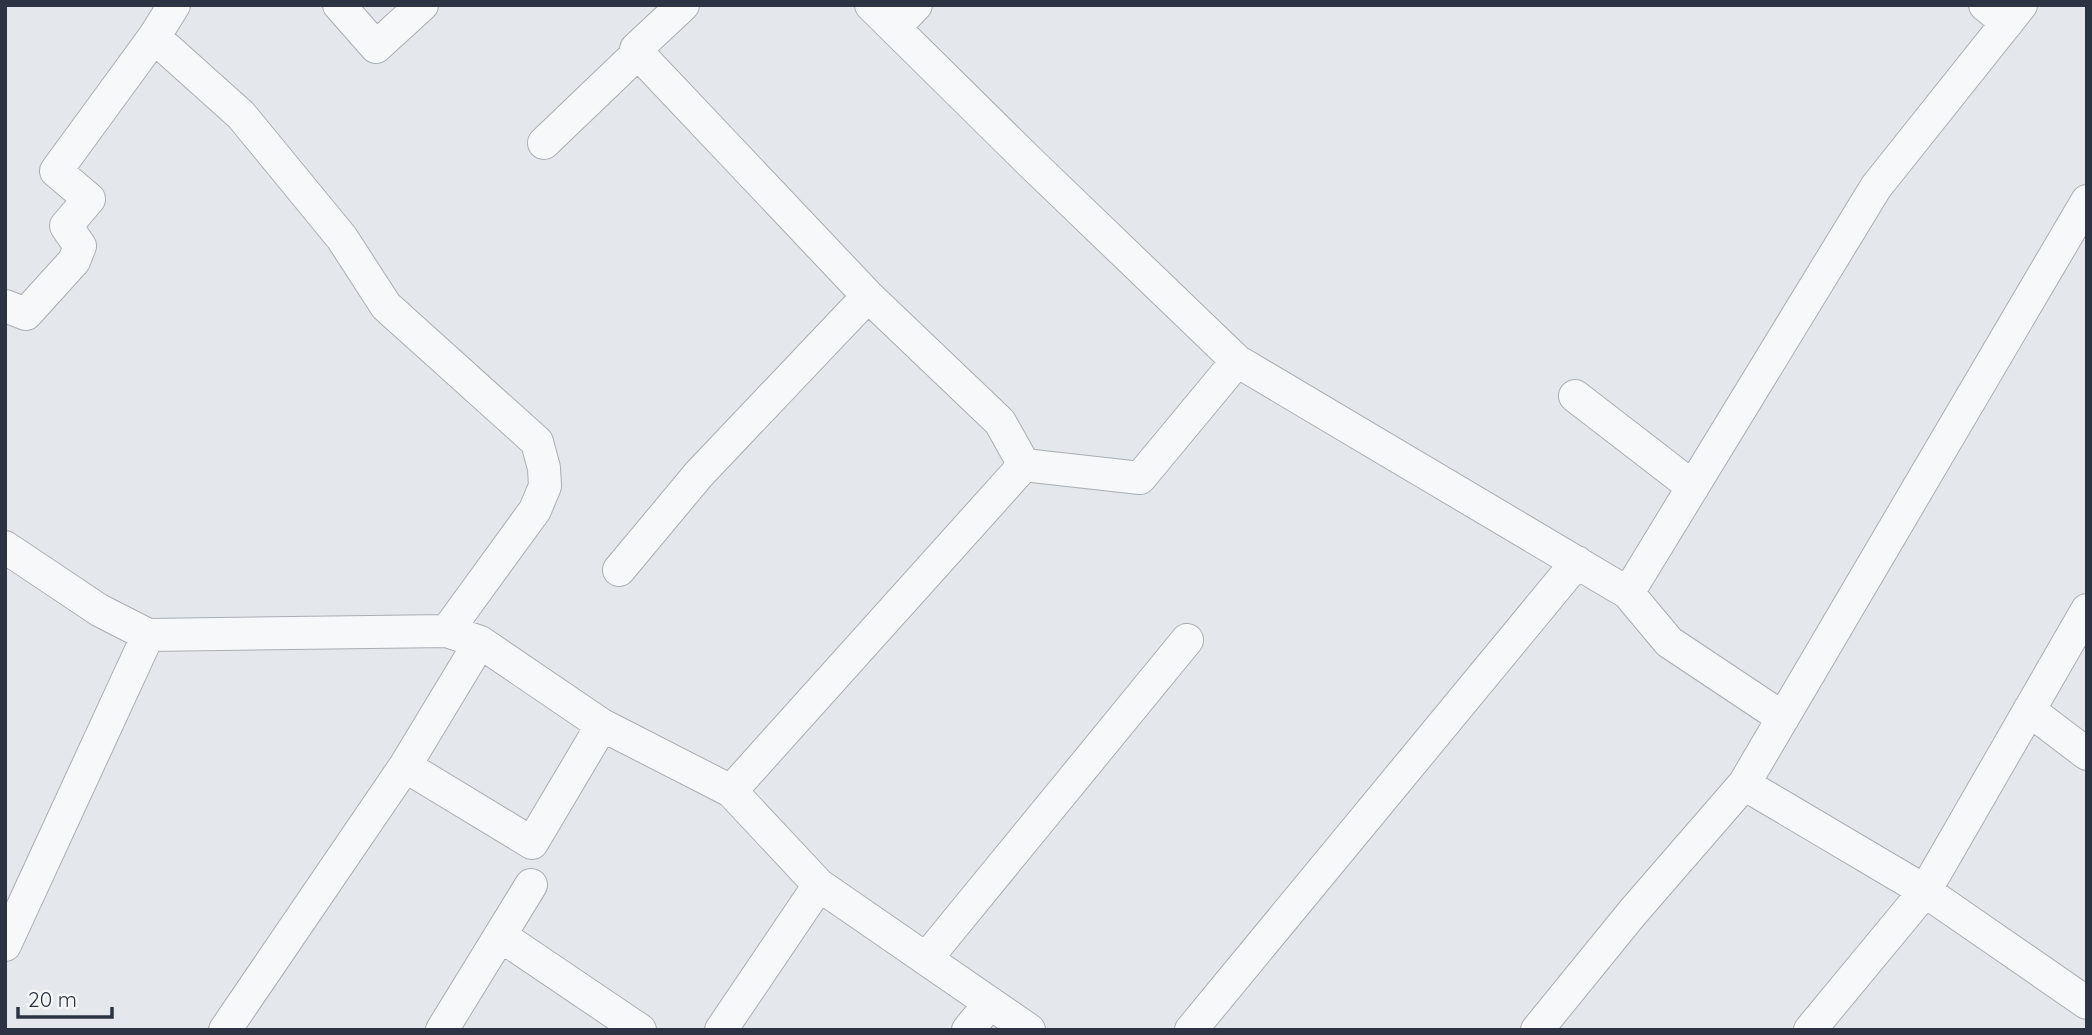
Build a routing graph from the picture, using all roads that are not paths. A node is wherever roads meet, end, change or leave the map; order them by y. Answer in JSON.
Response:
{"nodes":[{"id":1,"x":174,"y":5,"type":"edge"},
{"id":2,"x":339,"y":5,"type":"edge"},
{"id":3,"x":422,"y":5,"type":"edge"},
{"id":4,"x":683,"y":5,"type":"edge"},
{"id":5,"x":872,"y":5,"type":"edge"},
{"id":6,"x":2005,"y":11,"type":"edge"},
{"id":7,"x":905,"y":16,"type":"edge"},
{"id":8,"x":154,"y":37,"type":"junction"},
{"id":9,"x":638,"y":54,"type":"junction"},
{"id":10,"x":544,"y":143,"type":"dead end"},
{"id":11,"x":2087,"y":201,"type":"edge"},
{"id":12,"x":868,"y":296,"type":"junction"},
{"id":13,"x":5,"y":306,"type":"edge"},
{"id":14,"x":1237,"y":361,"type":"junction"},
{"id":15,"x":1575,"y":396,"type":"dead end"},
{"id":16,"x":1024,"y":466,"type":"junction"},
{"id":17,"x":1693,"y":487,"type":"junction"},
{"id":18,"x":5,"y":547,"type":"edge"},
{"id":19,"x":1577,"y":562,"type":"junction"},
{"id":20,"x":620,"y":570,"type":"dead end"},
{"id":21,"x":1628,"y":593,"type":"junction"},
{"id":22,"x":2087,"y":610,"type":"edge"},
{"id":23,"x":447,"y":631,"type":"junction"},
{"id":24,"x":148,"y":635,"type":"junction"},
{"id":25,"x":1187,"y":640,"type":"dead end"},
{"id":26,"x":480,"y":642,"type":"junction"},
{"id":27,"x":2029,"y":710,"type":"junction"},
{"id":28,"x":1783,"y":718,"type":"junction"},
{"id":29,"x":602,"y":725,"type":"junction"},
{"id":30,"x":2087,"y":754,"type":"edge"},
{"id":31,"x":405,"y":766,"type":"junction"},
{"id":32,"x":1744,"y":784,"type":"junction"},
{"id":33,"x":732,"y":791,"type":"junction"},
{"id":34,"x":819,"y":885,"type":"junction"},
{"id":35,"x":531,"y":886,"type":"dead end"},
{"id":36,"x":1925,"y":891,"type":"junction"},
{"id":37,"x":501,"y":936,"type":"junction"},
{"id":38,"x":5,"y":945,"type":"edge"},
{"id":39,"x":926,"y":959,"type":"junction"},
{"id":40,"x":990,"y":1003,"type":"junction"},
{"id":41,"x":2087,"y":1003,"type":"edge"},
{"id":42,"x":225,"y":1030,"type":"edge"},
{"id":43,"x":442,"y":1030,"type":"edge"},
{"id":44,"x":640,"y":1030,"type":"edge"},
{"id":45,"x":721,"y":1030,"type":"edge"},
{"id":46,"x":968,"y":1030,"type":"edge"},
{"id":47,"x":1029,"y":1030,"type":"edge"},
{"id":48,"x":1191,"y":1030,"type":"edge"},
{"id":49,"x":1537,"y":1030,"type":"edge"},
{"id":50,"x":1810,"y":1030,"type":"edge"}],
"edges":[{"from":1,"to":8,"type":"street"},
{"from":2,"to":3,"type":"street"},
{"from":4,"to":9,"type":"street"},
{"from":5,"to":7,"type":"street"},
{"from":6,"to":17,"type":"street"},
{"from":7,"to":14,"type":"street"},
{"from":8,"to":13,"type":"street"},
{"from":8,"to":23,"type":"street"},
{"from":9,"to":10,"type":"street"},
{"from":9,"to":12,"type":"street"},
{"from":11,"to":28,"type":"street"},
{"from":12,"to":16,"type":"street"},
{"from":12,"to":20,"type":"street"},
{"from":14,"to":16,"type":"street"},
{"from":14,"to":19,"type":"street"},
{"from":15,"to":17,"type":"street"},
{"from":16,"to":33,"type":"street"},
{"from":17,"to":21,"type":"street"},
{"from":18,"to":24,"type":"street"},
{"from":19,"to":21,"type":"street"},
{"from":19,"to":48,"type":"street"},
{"from":21,"to":28,"type":"street"},
{"from":22,"to":27,"type":"street"},
{"from":23,"to":24,"type":"street"},
{"from":23,"to":26,"type":"street"},
{"from":24,"to":38,"type":"street"},
{"from":25,"to":39,"type":"street"},
{"from":26,"to":29,"type":"street"},
{"from":26,"to":31,"type":"street"},
{"from":27,"to":30,"type":"street"},
{"from":27,"to":36,"type":"street"},
{"from":28,"to":32,"type":"street"},
{"from":29,"to":31,"type":"street"},
{"from":29,"to":33,"type":"street"},
{"from":31,"to":42,"type":"street"},
{"from":32,"to":36,"type":"street"},
{"from":32,"to":49,"type":"street"},
{"from":33,"to":34,"type":"street"},
{"from":34,"to":39,"type":"street"},
{"from":34,"to":45,"type":"street"},
{"from":35,"to":37,"type":"street"},
{"from":36,"to":41,"type":"street"},
{"from":36,"to":50,"type":"street"},
{"from":37,"to":43,"type":"street"},
{"from":37,"to":44,"type":"street"},
{"from":39,"to":40,"type":"street"},
{"from":40,"to":46,"type":"street"},
{"from":40,"to":47,"type":"street"}]}
